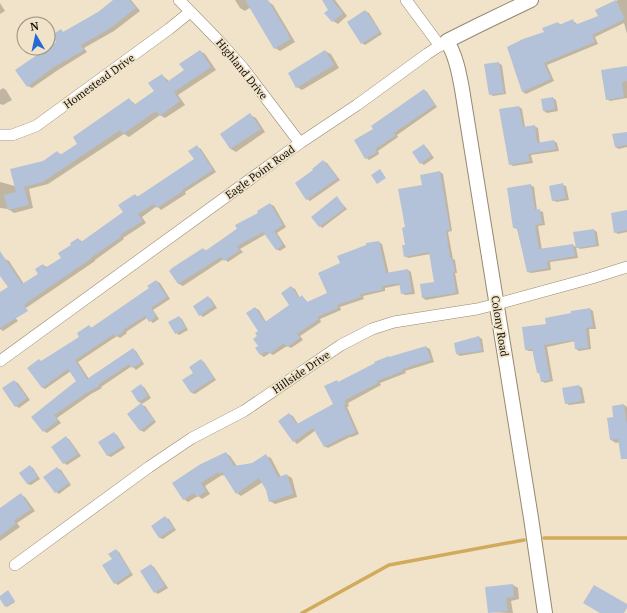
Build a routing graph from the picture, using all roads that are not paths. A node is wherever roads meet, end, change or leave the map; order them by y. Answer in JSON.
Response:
{"nodes":[{"id":1,"x":179,"y":0,"type":"edge"},
{"id":2,"x":406,"y":0,"type":"edge"},
{"id":3,"x":531,"y":0,"type":"edge"},
{"id":4,"x":190,"y":12,"type":"junction"},
{"id":5,"x":444,"y":44,"type":"junction"},
{"id":6,"x":0,"y":135,"type":"edge"},
{"id":7,"x":300,"y":143,"type":"junction"},
{"id":8,"x":627,"y":267,"type":"edge"},
{"id":9,"x":497,"y":304,"type":"junction"},
{"id":10,"x":0,"y":361,"type":"edge"},
{"id":11,"x":15,"y":566,"type":"dead end"},
{"id":12,"x":545,"y":613,"type":"edge"}],
"edges":[{"from":1,"to":4,"type":"street","name":"Highland Drive"},
{"from":2,"to":5,"type":"street","name":"Colony Road"},
{"from":3,"to":5,"type":"street","name":"Eagle Point Road"},
{"from":4,"to":6,"type":"street","name":"Homestead Drive"},
{"from":4,"to":7,"type":"street","name":"Highland Drive"},
{"from":5,"to":7,"type":"street","name":"Eagle Point Road"},
{"from":5,"to":9,"type":"street","name":"Colony Road"},
{"from":7,"to":10,"type":"street","name":"Eagle Point Road"},
{"from":8,"to":9,"type":"street","name":"Hillside Drive"},
{"from":9,"to":11,"type":"street","name":"Hillside Drive"},
{"from":9,"to":12,"type":"street","name":"Colony Road"}]}
